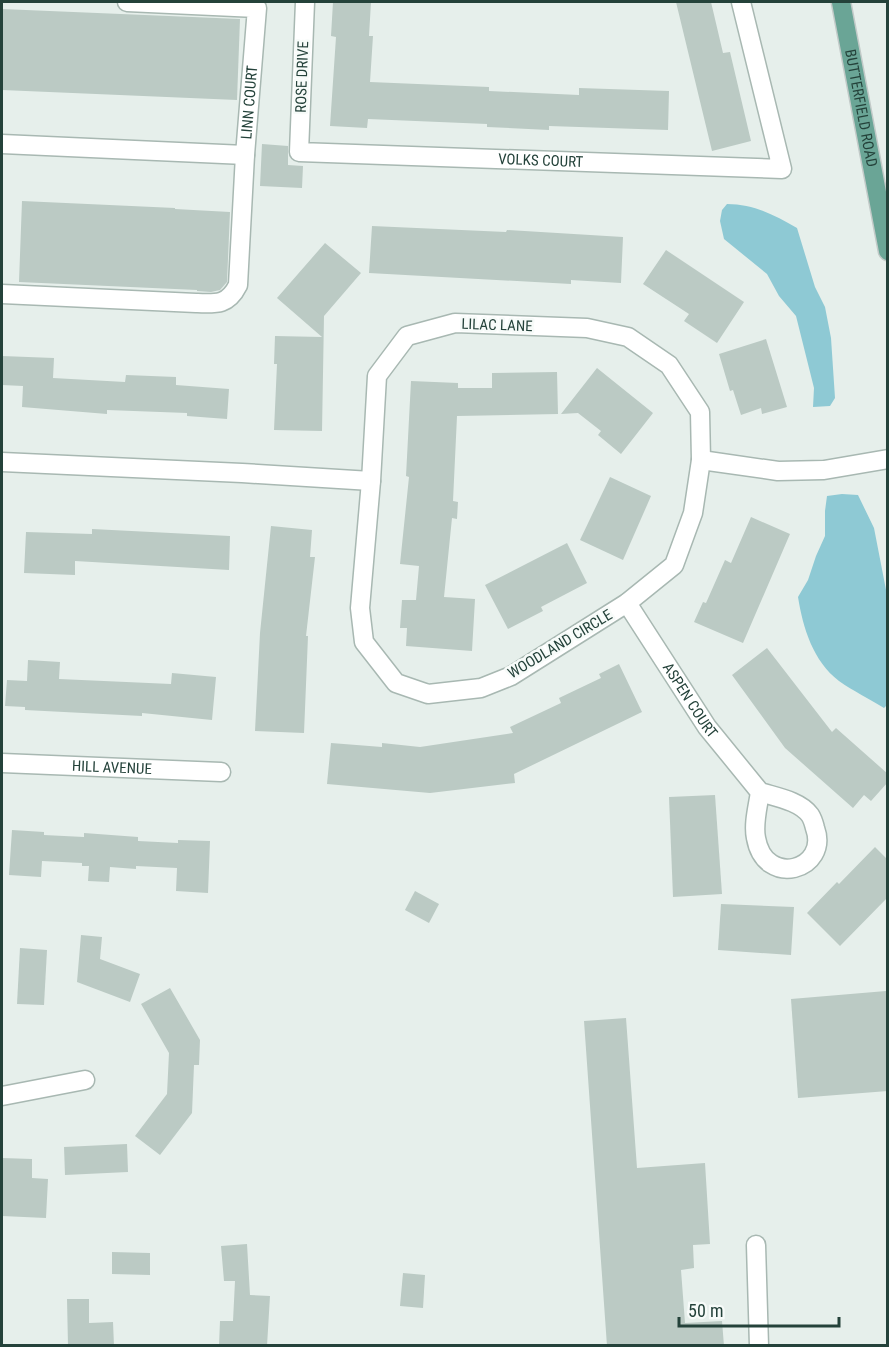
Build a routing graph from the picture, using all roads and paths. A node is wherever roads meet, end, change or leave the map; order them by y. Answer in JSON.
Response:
{"nodes":[{"id":1,"x":127,"y":2,"type":"edge"},
{"id":2,"x":305,"y":2,"type":"edge"},
{"id":3,"x":741,"y":2,"type":"edge"},
{"id":4,"x":842,"y":2,"type":"edge"},
{"id":5,"x":2,"y":144,"type":"edge"},
{"id":6,"x":299,"y":152,"type":"joint"},
{"id":7,"x":245,"y":155,"type":"junction"},
{"id":8,"x":884,"y":210,"type":"edge"},
{"id":9,"x":888,"y":251,"type":"edge"},
{"id":10,"x":2,"y":294,"type":"edge"},
{"id":11,"x":888,"y":459,"type":"edge"},
{"id":12,"x":701,"y":460,"type":"junction"},
{"id":13,"x":2,"y":462,"type":"edge"},
{"id":14,"x":372,"y":481,"type":"junction"},
{"id":15,"x":627,"y":603,"type":"junction"},
{"id":16,"x":2,"y":763,"type":"edge"},
{"id":17,"x":221,"y":772,"type":"dead end"},
{"id":18,"x":760,"y":792,"type":"dead end"},
{"id":19,"x":85,"y":1080,"type":"dead end"},
{"id":20,"x":2,"y":1096,"type":"edge"},
{"id":21,"x":756,"y":1245,"type":"dead end"},
{"id":22,"x":759,"y":1346,"type":"edge"}],
"edges":[{"from":1,"to":7,"type":"street","name":"LINN COURT"},
{"from":2,"to":6,"type":"street","name":"ROSE DRIVE"},
{"from":3,"to":6,"type":"street","name":"VOLKS COURT"},
{"from":4,"to":8,"type":"main road","name":"BUTTERFIELD ROAD"},
{"from":5,"to":7,"type":"street","name":"LINN COURT"},
{"from":7,"to":10,"type":"street"},
{"from":8,"to":9,"type":"main road","name":"BUTTERFIELD ROAD"},
{"from":11,"to":12,"type":"street"},
{"from":12,"to":14,"type":"street","name":"LILAC LANE"},
{"from":12,"to":15,"type":"street","name":"WOODLAND CIRCLE"},
{"from":13,"to":14,"type":"street"},
{"from":14,"to":15,"type":"street","name":"WOODLAND CIRCLE"},
{"from":15,"to":18,"type":"street","name":"ASPEN COURT"},
{"from":16,"to":17,"type":"street","name":"HILL AVENUE"},
{"from":19,"to":20,"type":"street"},
{"from":21,"to":22,"type":"street"}]}
